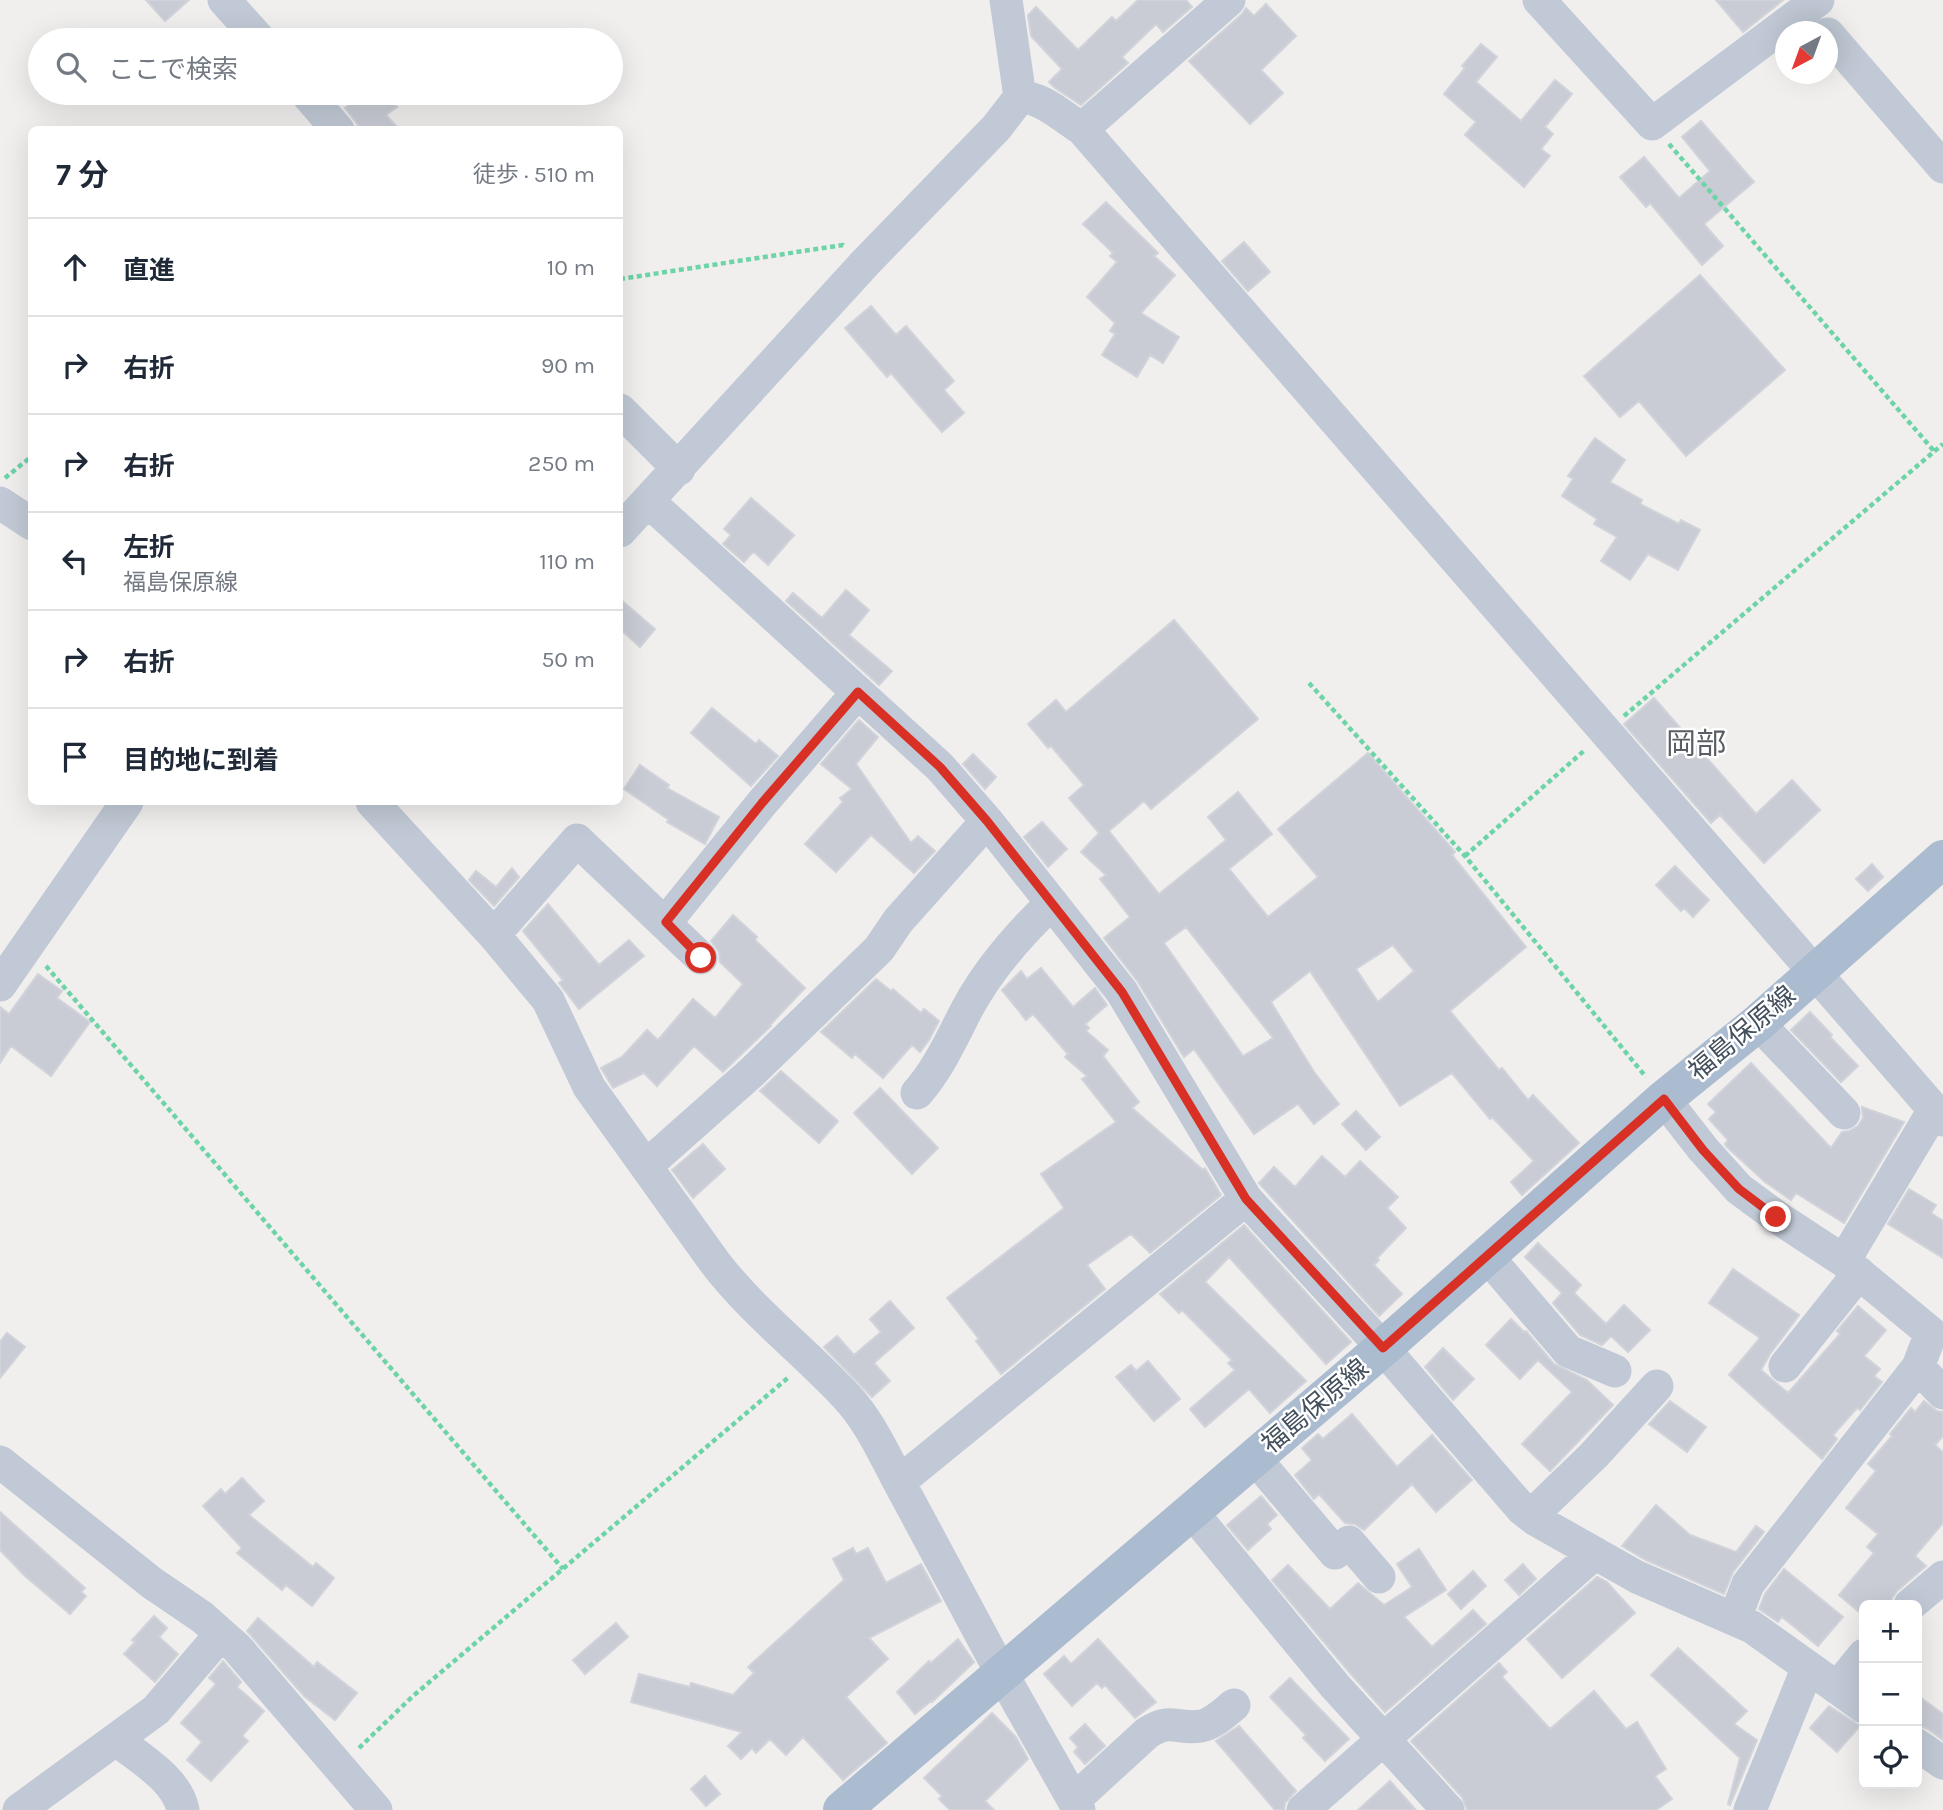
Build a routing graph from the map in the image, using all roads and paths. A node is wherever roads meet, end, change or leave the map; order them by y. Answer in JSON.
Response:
{"nodes":[{"id":1,"x":225,"y":0,"type":"edge"},
{"id":2,"x":1006,"y":0,"type":"edge"},
{"id":3,"x":1229,"y":0,"type":"edge"},
{"id":4,"x":1539,"y":0,"type":"edge"},
{"id":5,"x":1815,"y":15,"type":"edge"},
{"id":6,"x":250,"y":28,"type":"edge"},
{"id":7,"x":1020,"y":97,"type":"junction"},
{"id":8,"x":316,"y":105,"type":"edge"},
{"id":9,"x":1652,"y":124,"type":"junction"},
{"id":10,"x":335,"y":126,"type":"edge"},
{"id":11,"x":1082,"y":129,"type":"junction"},
{"id":12,"x":1943,"y":167,"type":"edge"},
{"id":13,"x":865,"y":263,"type":"junction"},
{"id":14,"x":623,"y":279,"type":"edge"},
{"id":15,"x":623,"y":413,"type":"edge"},
{"id":16,"x":1943,"y":444,"type":"edge"},
{"id":17,"x":1934,"y":451,"type":"junction"},
{"id":18,"x":28,"y":459,"type":"edge"},
{"id":19,"x":678,"y":469,"type":"junction"},
{"id":20,"x":0,"y":483,"type":"edge"},
{"id":21,"x":648,"y":501,"type":"junction"},
{"id":22,"x":0,"y":503,"type":"edge"},
{"id":23,"x":28,"y":521,"type":"edge"},
{"id":24,"x":623,"y":528,"type":"edge"},
{"id":25,"x":1310,"y":683,"type":"dead end"},
{"id":26,"x":858,"y":692,"type":"junction"},
{"id":27,"x":1605,"y":732,"type":"junction"},
{"id":28,"x":125,"y":805,"type":"edge"},
{"id":29,"x":375,"y":805,"type":"edge"},
{"id":30,"x":987,"y":821,"type":"junction"},
{"id":31,"x":1465,"y":856,"type":"junction"},
{"id":32,"x":1943,"y":859,"type":"edge"},
{"id":33,"x":1052,"y":903,"type":"junction"},
{"id":34,"x":666,"y":922,"type":"junction"},
{"id":35,"x":494,"y":935,"type":"junction"},
{"id":36,"x":29,"y":945,"type":"junction"},
{"id":37,"x":701,"y":958,"type":"dead end"},
{"id":38,"x":1814,"y":972,"type":"junction"},
{"id":39,"x":0,"y":985,"type":"edge"},
{"id":40,"x":1758,"y":1023,"type":"junction"},
{"id":41,"x":917,"y":1093,"type":"dead end"},
{"id":42,"x":1664,"y":1099,"type":"junction"},
{"id":43,"x":1844,"y":1113,"type":"dead end"},
{"id":44,"x":1939,"y":1115,"type":"edge"},
{"id":45,"x":646,"y":1166,"type":"junction"},
{"id":46,"x":1246,"y":1199,"type":"junction"},
{"id":47,"x":1487,"y":1256,"type":"junction"},
{"id":48,"x":1851,"y":1267,"type":"junction"},
{"id":49,"x":1937,"y":1326,"type":"edge"},
{"id":50,"x":1383,"y":1348,"type":"junction"},
{"id":51,"x":809,"y":1361,"type":"junction"},
{"id":52,"x":1785,"y":1366,"type":"dead end"},
{"id":53,"x":1918,"y":1367,"type":"junction"},
{"id":54,"x":1615,"y":1371,"type":"dead end"},
{"id":55,"x":1657,"y":1386,"type":"dead end"},
{"id":56,"x":1943,"y":1393,"type":"edge"},
{"id":57,"x":1254,"y":1457,"type":"junction"},
{"id":58,"x":0,"y":1462,"type":"edge"},
{"id":59,"x":899,"y":1482,"type":"junction"},
{"id":60,"x":1191,"y":1511,"type":"junction"},
{"id":61,"x":1531,"y":1516,"type":"junction"},
{"id":62,"x":1595,"y":1553,"type":"junction"},
{"id":63,"x":563,"y":1569,"type":"junction"},
{"id":64,"x":1379,"y":1577,"type":"dead end"},
{"id":65,"x":1943,"y":1577,"type":"edge"},
{"id":66,"x":1916,"y":1600,"type":"edge"},
{"id":67,"x":1735,"y":1618,"type":"junction"},
{"id":68,"x":221,"y":1634,"type":"junction"},
{"id":69,"x":1859,"y":1662,"type":"edge"},
{"id":70,"x":1808,"y":1667,"type":"junction"},
{"id":71,"x":1001,"y":1672,"type":"junction"},
{"id":72,"x":1837,"y":1688,"type":"junction"},
{"id":73,"x":1859,"y":1703,"type":"edge"},
{"id":74,"x":1234,"y":1705,"type":"dead end"},
{"id":75,"x":1384,"y":1737,"type":"junction"},
{"id":76,"x":117,"y":1740,"type":"junction"},
{"id":77,"x":1922,"y":1748,"type":"edge"},
{"id":78,"x":357,"y":1750,"type":"dead end"},
{"id":79,"x":1943,"y":1763,"type":"edge"},
{"id":80,"x":1076,"y":1805,"type":"edge"},
{"id":81,"x":19,"y":1810,"type":"edge"},
{"id":82,"x":183,"y":1810,"type":"edge"},
{"id":83,"x":376,"y":1810,"type":"edge"},
{"id":84,"x":842,"y":1810,"type":"edge"},
{"id":85,"x":1303,"y":1810,"type":"edge"},
{"id":86,"x":1448,"y":1810,"type":"edge"},
{"id":87,"x":1750,"y":1810,"type":"edge"}],
"edges":[{"from":1,"to":6,"type":"street"},
{"from":2,"to":7,"type":"street"},
{"from":3,"to":11,"type":"street"},
{"from":4,"to":9,"type":"street"},
{"from":5,"to":9,"type":"street"},
{"from":5,"to":12,"type":"street"},
{"from":7,"to":11,"type":"street"},
{"from":7,"to":13,"type":"street"},
{"from":8,"to":10,"type":"street"},
{"from":9,"to":17,"type":"path"},
{"from":11,"to":27,"type":"street"},
{"from":13,"to":14,"type":"path"},
{"from":13,"to":19,"type":"street"},
{"from":15,"to":19,"type":"street"},
{"from":16,"to":17,"type":"path"},
{"from":17,"to":27,"type":"path"},
{"from":18,"to":20,"type":"path"},
{"from":19,"to":21,"type":"street"},
{"from":21,"to":24,"type":"street"},
{"from":21,"to":26,"type":"street"},
{"from":22,"to":23,"type":"street"},
{"from":25,"to":31,"type":"path"},
{"from":26,"to":30,"type":"street"},
{"from":26,"to":34,"type":"street"},
{"from":27,"to":31,"type":"path"},
{"from":27,"to":38,"type":"street"},
{"from":28,"to":36,"type":"street"},
{"from":29,"to":35,"type":"street"},
{"from":30,"to":33,"type":"street"},
{"from":30,"to":45,"type":"street"},
{"from":31,"to":42,"type":"path"},
{"from":32,"to":38,"type":"main road","name":"福島保原線"},
{"from":33,"to":41,"type":"street"},
{"from":33,"to":46,"type":"street"},
{"from":34,"to":35,"type":"street"},
{"from":34,"to":37,"type":"street"},
{"from":35,"to":45,"type":"street"},
{"from":36,"to":39,"type":"street"},
{"from":36,"to":63,"type":"path"},
{"from":38,"to":40,"type":"main road","name":"福島保原線"},
{"from":38,"to":44,"type":"street"},
{"from":40,"to":42,"type":"main road","name":"福島保原線"},
{"from":40,"to":43,"type":"street"},
{"from":42,"to":47,"type":"main road","name":"福島保原線"},
{"from":42,"to":48,"type":"street"},
{"from":44,"to":48,"type":"street"},
{"from":45,"to":51,"type":"street"},
{"from":46,"to":50,"type":"street"},
{"from":46,"to":59,"type":"street"},
{"from":47,"to":50,"type":"main road","name":"福島保原線"},
{"from":47,"to":54,"type":"street"},
{"from":48,"to":49,"type":"street"},
{"from":48,"to":52,"type":"street"},
{"from":49,"to":53,"type":"street"},
{"from":50,"to":57,"type":"main road","name":"福島保原線"},
{"from":50,"to":61,"type":"street"},
{"from":51,"to":59,"type":"street"},
{"from":51,"to":63,"type":"path"},
{"from":53,"to":56,"type":"street"},
{"from":53,"to":67,"type":"street"},
{"from":55,"to":61,"type":"street"},
{"from":57,"to":60,"type":"main road","name":"福島保原線"},
{"from":57,"to":64,"type":"street"},
{"from":58,"to":68,"type":"street"},
{"from":59,"to":71,"type":"street"},
{"from":60,"to":71,"type":"main road","name":"福島保原線"},
{"from":60,"to":75,"type":"street"},
{"from":61,"to":62,"type":"street"},
{"from":62,"to":67,"type":"street"},
{"from":62,"to":75,"type":"street"},
{"from":63,"to":78,"type":"path"},
{"from":65,"to":66,"type":"street"},
{"from":67,"to":70,"type":"street"},
{"from":68,"to":76,"type":"street"},
{"from":68,"to":83,"type":"street"},
{"from":69,"to":72,"type":"street"},
{"from":70,"to":72,"type":"street"},
{"from":70,"to":87,"type":"street"},
{"from":71,"to":80,"type":"street"},
{"from":71,"to":84,"type":"main road","name":"福島保原線"},
{"from":72,"to":73,"type":"street"},
{"from":74,"to":80,"type":"street"},
{"from":75,"to":85,"type":"street"},
{"from":75,"to":86,"type":"street"},
{"from":76,"to":81,"type":"street"},
{"from":76,"to":82,"type":"street"},
{"from":77,"to":79,"type":"street"}]}
